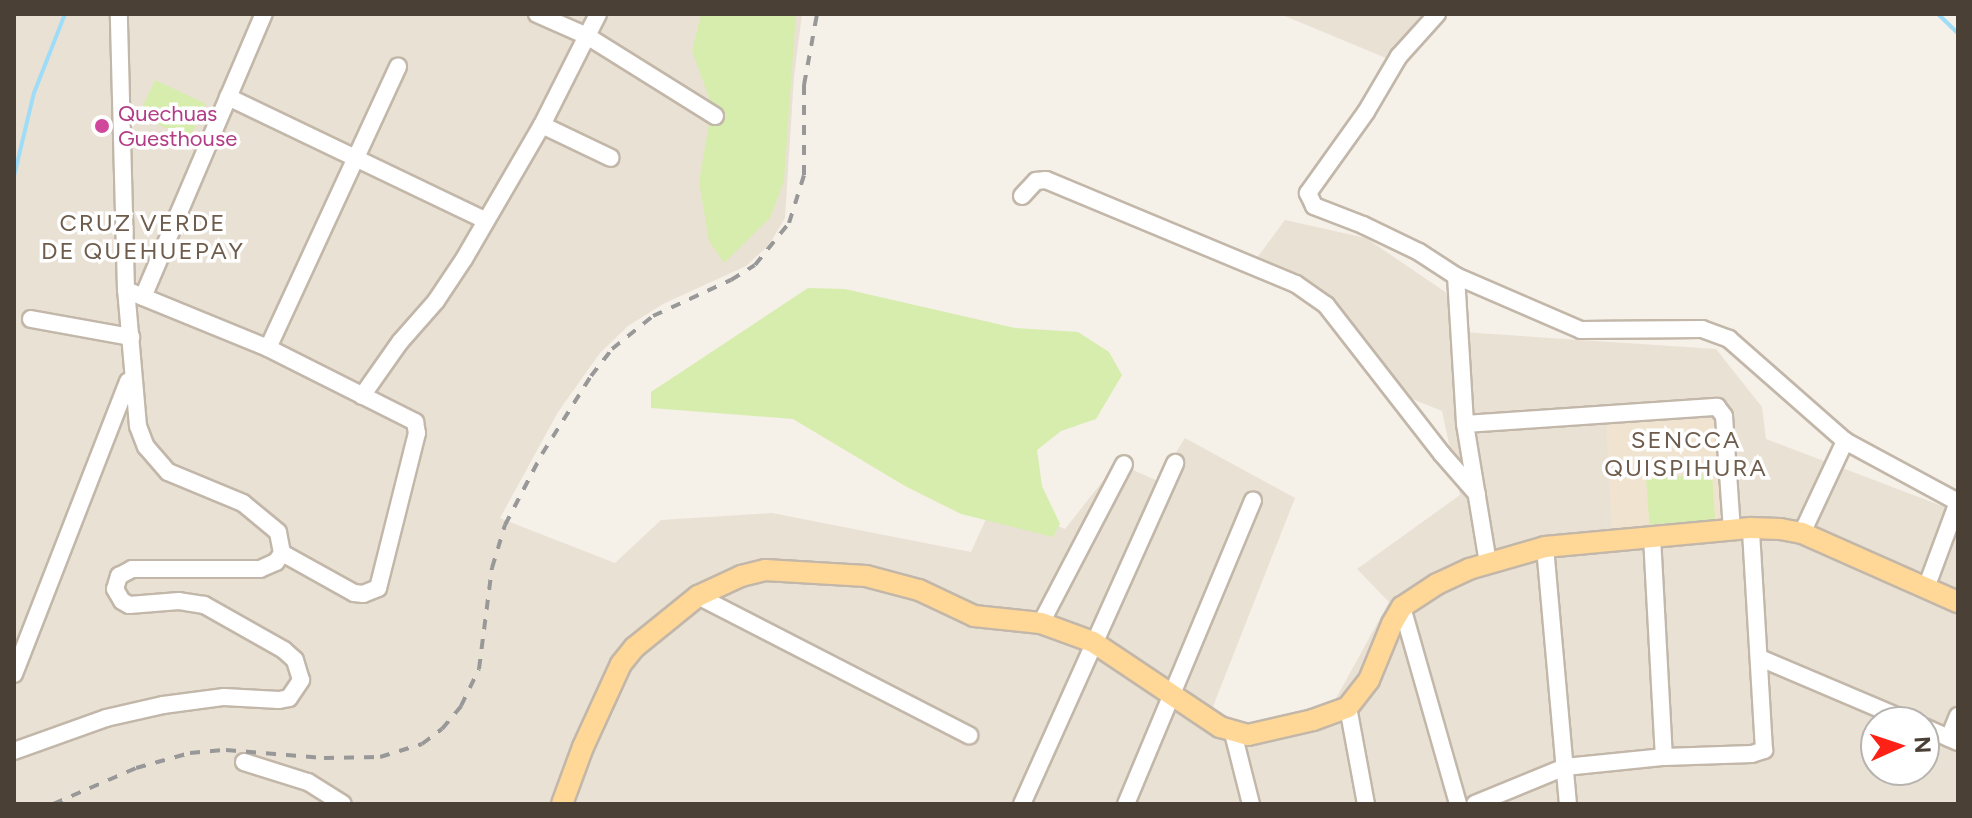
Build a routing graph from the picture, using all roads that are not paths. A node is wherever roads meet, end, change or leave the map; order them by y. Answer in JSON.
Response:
{"nodes":[{"id":1,"x":119,"y":14,"type":"edge"},
{"id":2,"x":264,"y":14,"type":"edge"},
{"id":3,"x":537,"y":14,"type":"edge"},
{"id":4,"x":598,"y":14,"type":"edge"},
{"id":5,"x":1437,"y":14,"type":"edge"},
{"id":6,"x":587,"y":36,"type":"junction"},
{"id":7,"x":398,"y":67,"type":"dead end"},
{"id":8,"x":228,"y":97,"type":"junction"},
{"id":9,"x":715,"y":116,"type":"dead end"},
{"id":10,"x":542,"y":125,"type":"junction"},
{"id":11,"x":358,"y":157,"type":"junction"},
{"id":12,"x":611,"y":158,"type":"dead end"},
{"id":13,"x":1022,"y":196,"type":"dead end"},
{"id":14,"x":485,"y":220,"type":"junction"},
{"id":15,"x":1456,"y":276,"type":"junction"},
{"id":16,"x":126,"y":290,"type":"junction"},
{"id":17,"x":143,"y":297,"type":"junction"},
{"id":18,"x":31,"y":319,"type":"dead end"},
{"id":19,"x":131,"y":337,"type":"junction"},
{"id":20,"x":268,"y":348,"type":"junction"},
{"id":21,"x":133,"y":366,"type":"junction"},
{"id":22,"x":362,"y":396,"type":"junction"},
{"id":23,"x":1465,"y":424,"type":"junction"},
{"id":24,"x":1845,"y":441,"type":"junction"},
{"id":25,"x":1175,"y":463,"type":"dead end"},
{"id":26,"x":1124,"y":464,"type":"dead end"},
{"id":27,"x":1477,"y":494,"type":"junction"},
{"id":28,"x":1253,"y":501,"type":"dead end"},
{"id":29,"x":1958,"y":502,"type":"edge"},
{"id":30,"x":1741,"y":529,"type":"junction"},
{"id":31,"x":1802,"y":533,"type":"junction"},
{"id":32,"x":1652,"y":537,"type":"junction"},
{"id":33,"x":1545,"y":547,"type":"junction"},
{"id":34,"x":282,"y":553,"type":"junction"},
{"id":35,"x":1488,"y":563,"type":"junction"},
{"id":36,"x":1926,"y":588,"type":"junction"},
{"id":37,"x":698,"y":596,"type":"junction"},
{"id":38,"x":1958,"y":602,"type":"edge"},
{"id":39,"x":1402,"y":607,"type":"junction"},
{"id":40,"x":1041,"y":623,"type":"junction"},
{"id":41,"x":1093,"y":642,"type":"junction"},
{"id":42,"x":1760,"y":658,"type":"junction"},
{"id":43,"x":14,"y":674,"type":"edge"},
{"id":44,"x":1172,"y":693,"type":"junction"},
{"id":45,"x":1873,"y":706,"type":"edge"},
{"id":46,"x":1348,"y":707,"type":"junction"},
{"id":47,"x":1958,"y":716,"type":"edge"},
{"id":48,"x":1233,"y":733,"type":"junction"},
{"id":49,"x":969,"y":735,"type":"dead end"},
{"id":50,"x":1953,"y":740,"type":"edge"},
{"id":51,"x":14,"y":751,"type":"edge"},
{"id":52,"x":1664,"y":757,"type":"junction"},
{"id":53,"x":244,"y":762,"type":"dead end"},
{"id":54,"x":1565,"y":767,"type":"junction"},
{"id":55,"x":343,"y":804,"type":"edge"},
{"id":56,"x":562,"y":804,"type":"edge"},
{"id":57,"x":1022,"y":804,"type":"edge"},
{"id":58,"x":1126,"y":804,"type":"edge"},
{"id":59,"x":1251,"y":804,"type":"edge"},
{"id":60,"x":1366,"y":804,"type":"edge"},
{"id":61,"x":1458,"y":804,"type":"edge"},
{"id":62,"x":1475,"y":804,"type":"edge"},
{"id":63,"x":1568,"y":804,"type":"edge"}],
"edges":[{"from":1,"to":16,"type":"street"},
{"from":2,"to":8,"type":"street"},
{"from":3,"to":6,"type":"street"},
{"from":4,"to":6,"type":"street"},
{"from":5,"to":15,"type":"street"},
{"from":6,"to":9,"type":"street"},
{"from":6,"to":10,"type":"street"},
{"from":7,"to":11,"type":"street"},
{"from":8,"to":11,"type":"street"},
{"from":8,"to":17,"type":"street"},
{"from":10,"to":12,"type":"street"},
{"from":10,"to":14,"type":"street"},
{"from":11,"to":14,"type":"street"},
{"from":11,"to":20,"type":"street"},
{"from":13,"to":27,"type":"street"},
{"from":14,"to":22,"type":"street"},
{"from":15,"to":23,"type":"street"},
{"from":15,"to":24,"type":"street"},
{"from":16,"to":17,"type":"street"},
{"from":16,"to":19,"type":"street"},
{"from":17,"to":20,"type":"street"},
{"from":18,"to":19,"type":"street"},
{"from":19,"to":21,"type":"street"},
{"from":20,"to":22,"type":"street"},
{"from":21,"to":34,"type":"street"},
{"from":21,"to":43,"type":"street"},
{"from":22,"to":34,"type":"street"},
{"from":23,"to":27,"type":"street"},
{"from":23,"to":30,"type":"street"},
{"from":24,"to":29,"type":"street"},
{"from":24,"to":31,"type":"street"},
{"from":25,"to":41,"type":"street"},
{"from":26,"to":40,"type":"street"},
{"from":27,"to":35,"type":"street"},
{"from":28,"to":44,"type":"street"},
{"from":29,"to":36,"type":"street"},
{"from":30,"to":31,"type":"main road"},
{"from":30,"to":32,"type":"main road"},
{"from":30,"to":42,"type":"street"},
{"from":31,"to":36,"type":"main road"},
{"from":32,"to":33,"type":"main road"},
{"from":32,"to":52,"type":"street"},
{"from":33,"to":35,"type":"main road"},
{"from":33,"to":54,"type":"street"},
{"from":34,"to":51,"type":"street"},
{"from":35,"to":39,"type":"main road"},
{"from":36,"to":38,"type":"main road"},
{"from":37,"to":40,"type":"main road"},
{"from":37,"to":49,"type":"street"},
{"from":37,"to":56,"type":"main road"},
{"from":39,"to":46,"type":"main road"},
{"from":39,"to":61,"type":"street"},
{"from":40,"to":41,"type":"main road"},
{"from":41,"to":44,"type":"main road"},
{"from":41,"to":57,"type":"street"},
{"from":42,"to":45,"type":"street"},
{"from":42,"to":52,"type":"street"},
{"from":44,"to":48,"type":"main road"},
{"from":44,"to":58,"type":"street"},
{"from":46,"to":48,"type":"main road"},
{"from":46,"to":60,"type":"street"},
{"from":47,"to":50,"type":"street"},
{"from":48,"to":59,"type":"street"},
{"from":52,"to":54,"type":"street"},
{"from":53,"to":55,"type":"street"},
{"from":54,"to":62,"type":"street"},
{"from":54,"to":63,"type":"street"}]}
